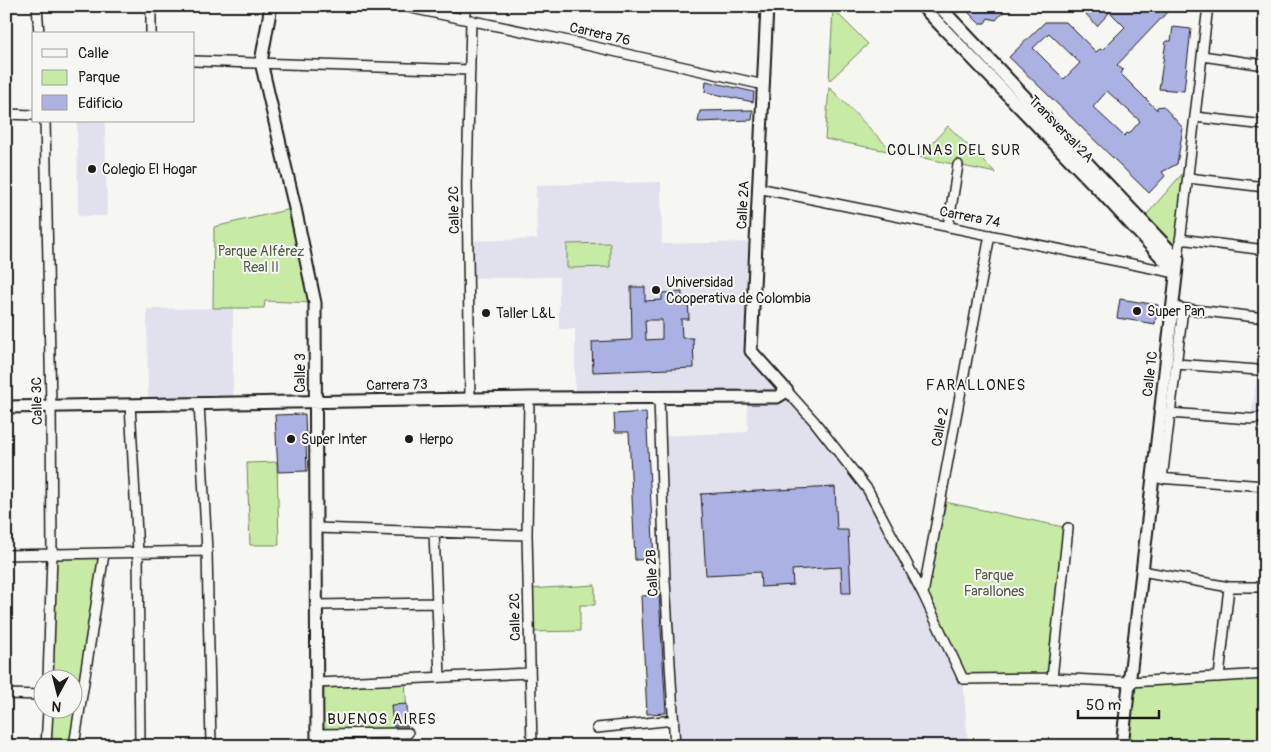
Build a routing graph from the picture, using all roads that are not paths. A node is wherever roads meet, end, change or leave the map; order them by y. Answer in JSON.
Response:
{"nodes":[{"id":1,"x":37,"y":6,"type":"edge"},
{"id":2,"x":151,"y":6,"type":"edge"},
{"id":3,"x":271,"y":6,"type":"edge"},
{"id":4,"x":401,"y":6,"type":"edge"},
{"id":5,"x":466,"y":6,"type":"edge"},
{"id":6,"x":767,"y":6,"type":"edge"},
{"id":7,"x":922,"y":6,"type":"edge"},
{"id":8,"x":939,"y":6,"type":"edge"},
{"id":9,"x":1208,"y":6,"type":"edge"},
{"id":10,"x":468,"y":19,"type":"junction"},
{"id":11,"x":39,"y":32,"type":"edge"},
{"id":12,"x":151,"y":32,"type":"edge"},
{"id":13,"x":1202,"y":56,"type":"junction"},
{"id":14,"x":195,"y":61,"type":"edge"},
{"id":15,"x":261,"y":62,"type":"junction"},
{"id":16,"x":1265,"y":65,"type":"edge"},
{"id":17,"x":470,"y":70,"type":"junction"},
{"id":18,"x":764,"y":85,"type":"junction"},
{"id":19,"x":6,"y":114,"type":"edge"},
{"id":20,"x":32,"y":115,"type":"edge"},
{"id":21,"x":1195,"y":117,"type":"junction"},
{"id":22,"x":45,"y":122,"type":"edge"},
{"id":23,"x":1265,"y":125,"type":"edge"},
{"id":24,"x":958,"y":165,"type":"dead end"},
{"id":25,"x":1188,"y":178,"type":"junction"},
{"id":26,"x":1265,"y":187,"type":"edge"},
{"id":27,"x":758,"y":188,"type":"junction"},
{"id":28,"x":948,"y":227,"type":"junction"},
{"id":29,"x":990,"y":235,"type":"junction"},
{"id":30,"x":1180,"y":239,"type":"junction"},
{"id":31,"x":1265,"y":250,"type":"edge"},
{"id":32,"x":1178,"y":259,"type":"junction"},
{"id":33,"x":1176,"y":273,"type":"junction"},
{"id":34,"x":1177,"y":308,"type":"junction"},
{"id":35,"x":1265,"y":318,"type":"edge"},
{"id":36,"x":1176,"y":364,"type":"junction"},
{"id":37,"x":1258,"y":370,"type":"dead end"},
{"id":38,"x":787,"y":391,"type":"junction"},
{"id":39,"x":529,"y":398,"type":"junction"},
{"id":40,"x":659,"y":398,"type":"junction"},
{"id":41,"x":470,"y":399,"type":"junction"},
{"id":42,"x":315,"y":401,"type":"junction"},
{"id":43,"x":199,"y":403,"type":"junction"},
{"id":44,"x":130,"y":404,"type":"junction"},
{"id":45,"x":52,"y":405,"type":"junction"},
{"id":46,"x":6,"y":407,"type":"edge"},
{"id":47,"x":1169,"y":413,"type":"junction"},
{"id":48,"x":1265,"y":417,"type":"edge"},
{"id":49,"x":1158,"y":478,"type":"junction"},
{"id":50,"x":1265,"y":486,"type":"edge"},
{"id":51,"x":316,"y":528,"type":"junction"},
{"id":52,"x":1068,"y":528,"type":"dead end"},
{"id":53,"x":434,"y":532,"type":"junction"},
{"id":54,"x":527,"y":535,"type":"junction"},
{"id":55,"x":207,"y":551,"type":"junction"},
{"id":56,"x":138,"y":553,"type":"junction"},
{"id":57,"x":104,"y":554,"type":"junction"},
{"id":58,"x":6,"y":555,"type":"edge"},
{"id":59,"x":52,"y":555,"type":"junction"},
{"id":60,"x":1142,"y":571,"type":"junction"},
{"id":61,"x":1229,"y":587,"type":"junction"},
{"id":62,"x":1265,"y":587,"type":"edge"},
{"id":63,"x":923,"y":594,"type":"junction"},
{"id":64,"x":437,"y":603,"type":"junction"},
{"id":65,"x":316,"y":605,"type":"junction"},
{"id":66,"x":48,"y":670,"type":"edge"},
{"id":67,"x":530,"y":673,"type":"junction"},
{"id":68,"x":1265,"y":674,"type":"edge"},
{"id":69,"x":440,"y":677,"type":"junction"},
{"id":70,"x":1219,"y":677,"type":"junction"},
{"id":71,"x":1052,"y":678,"type":"junction"},
{"id":72,"x":1130,"y":682,"type":"junction"},
{"id":73,"x":316,"y":683,"type":"junction"},
{"id":74,"x":6,"y":694,"type":"edge"},
{"id":75,"x":32,"y":695,"type":"edge"},
{"id":76,"x":47,"y":720,"type":"edge"},
{"id":77,"x":674,"y":720,"type":"junction"},
{"id":78,"x":597,"y":728,"type":"dead end"},
{"id":79,"x":408,"y":733,"type":"dead end"},
{"id":80,"x":317,"y":740,"type":"edge"},
{"id":81,"x":46,"y":746,"type":"edge"},
{"id":82,"x":74,"y":746,"type":"edge"},
{"id":83,"x":140,"y":746,"type":"edge"},
{"id":84,"x":211,"y":746,"type":"edge"},
{"id":85,"x":532,"y":746,"type":"edge"},
{"id":86,"x":675,"y":746,"type":"edge"},
{"id":87,"x":1122,"y":746,"type":"edge"}],
"edges":[{"from":1,"to":11,"type":"street"},
{"from":2,"to":12,"type":"street"},
{"from":3,"to":15,"type":"street","name":"Calle 3"},
{"from":4,"to":10,"type":"street","name":"Carrera 76"},
{"from":5,"to":10,"type":"street","name":"Calle 2C"},
{"from":6,"to":18,"type":"street","name":"Calle 2A"},
{"from":7,"to":33,"type":"street","name":"Transversal 2A"},
{"from":8,"to":32,"type":"street","name":"Transversal 2A"},
{"from":9,"to":13,"type":"street","name":"Calle 1C"},
{"from":10,"to":17,"type":"street","name":"Calle 2C"},
{"from":10,"to":18,"type":"street","name":"Carrera 76"},
{"from":13,"to":16,"type":"street"},
{"from":13,"to":21,"type":"street","name":"Calle 1C"},
{"from":14,"to":15,"type":"street"},
{"from":15,"to":17,"type":"street"},
{"from":15,"to":42,"type":"street","name":"Calle 3"},
{"from":17,"to":41,"type":"street","name":"Calle 2C"},
{"from":18,"to":27,"type":"street","name":"Calle 2A"},
{"from":19,"to":20,"type":"street"},
{"from":21,"to":23,"type":"street"},
{"from":21,"to":25,"type":"street","name":"Calle 1C"},
{"from":22,"to":45,"type":"street","name":"Calle 3C"},
{"from":24,"to":28,"type":"street"},
{"from":25,"to":26,"type":"street"},
{"from":25,"to":30,"type":"street","name":"Calle 1C"},
{"from":27,"to":28,"type":"street","name":"Carrera 74"},
{"from":27,"to":38,"type":"street","name":"Calle 2A"},
{"from":28,"to":29,"type":"street","name":"Carrera 74"},
{"from":29,"to":33,"type":"street","name":"Carrera 74"},
{"from":29,"to":63,"type":"street","name":"Calle 2"},
{"from":30,"to":31,"type":"street"},
{"from":30,"to":32,"type":"street","name":"Calle 1C"},
{"from":32,"to":33,"type":"street","name":"Calle 1C"},
{"from":33,"to":34,"type":"street","name":"Calle 1C"},
{"from":34,"to":35,"type":"street"},
{"from":34,"to":36,"type":"street"},
{"from":34,"to":49,"type":"street","name":"Calle 1C"},
{"from":36,"to":37,"type":"street"},
{"from":36,"to":47,"type":"street"},
{"from":38,"to":40,"type":"street","name":"Carrera 73"},
{"from":38,"to":63,"type":"street"},
{"from":39,"to":40,"type":"street","name":"Carrera 73"},
{"from":39,"to":41,"type":"street","name":"Carrera 73"},
{"from":39,"to":54,"type":"street","name":"Calle 2C"},
{"from":40,"to":77,"type":"street","name":"Calle 2B"},
{"from":41,"to":42,"type":"street","name":"Carrera 73"},
{"from":42,"to":43,"type":"street","name":"Carrera 73"},
{"from":42,"to":51,"type":"street","name":"Calle 3"},
{"from":43,"to":44,"type":"street","name":"Carrera 73"},
{"from":43,"to":55,"type":"street"},
{"from":44,"to":45,"type":"street","name":"Carrera 73"},
{"from":44,"to":56,"type":"street"},
{"from":45,"to":46,"type":"street","name":"Carrera 73"},
{"from":45,"to":59,"type":"street","name":"Calle 3C"},
{"from":47,"to":48,"type":"street"},
{"from":47,"to":49,"type":"street"},
{"from":49,"to":50,"type":"street"},
{"from":49,"to":60,"type":"street","name":"Calle 1C"},
{"from":51,"to":53,"type":"street"},
{"from":51,"to":65,"type":"street","name":"Calle 3"},
{"from":52,"to":71,"type":"street"},
{"from":53,"to":54,"type":"street"},
{"from":53,"to":64,"type":"street"},
{"from":54,"to":67,"type":"street","name":"Calle 2C"},
{"from":55,"to":56,"type":"street"},
{"from":55,"to":84,"type":"street"},
{"from":56,"to":57,"type":"street"},
{"from":56,"to":83,"type":"street"},
{"from":57,"to":59,"type":"street"},
{"from":57,"to":82,"type":"street"},
{"from":58,"to":59,"type":"street"},
{"from":59,"to":66,"type":"street","name":"Calle 3C"},
{"from":60,"to":61,"type":"street"},
{"from":60,"to":72,"type":"street","name":"Calle 1C"},
{"from":61,"to":62,"type":"street"},
{"from":61,"to":70,"type":"street"},
{"from":63,"to":71,"type":"street"},
{"from":64,"to":65,"type":"street"},
{"from":64,"to":69,"type":"street"},
{"from":65,"to":73,"type":"street","name":"Calle 3"},
{"from":67,"to":69,"type":"street"},
{"from":67,"to":85,"type":"street","name":"Calle 2C"},
{"from":68,"to":70,"type":"street"},
{"from":69,"to":73,"type":"street"},
{"from":70,"to":72,"type":"street"},
{"from":71,"to":72,"type":"street"},
{"from":72,"to":87,"type":"street","name":"Calle 1C"},
{"from":73,"to":80,"type":"street","name":"Calle 3"},
{"from":74,"to":75,"type":"street"},
{"from":76,"to":81,"type":"street"},
{"from":77,"to":78,"type":"street"},
{"from":77,"to":86,"type":"street","name":"Calle 2B"},
{"from":79,"to":80,"type":"street"}]}
